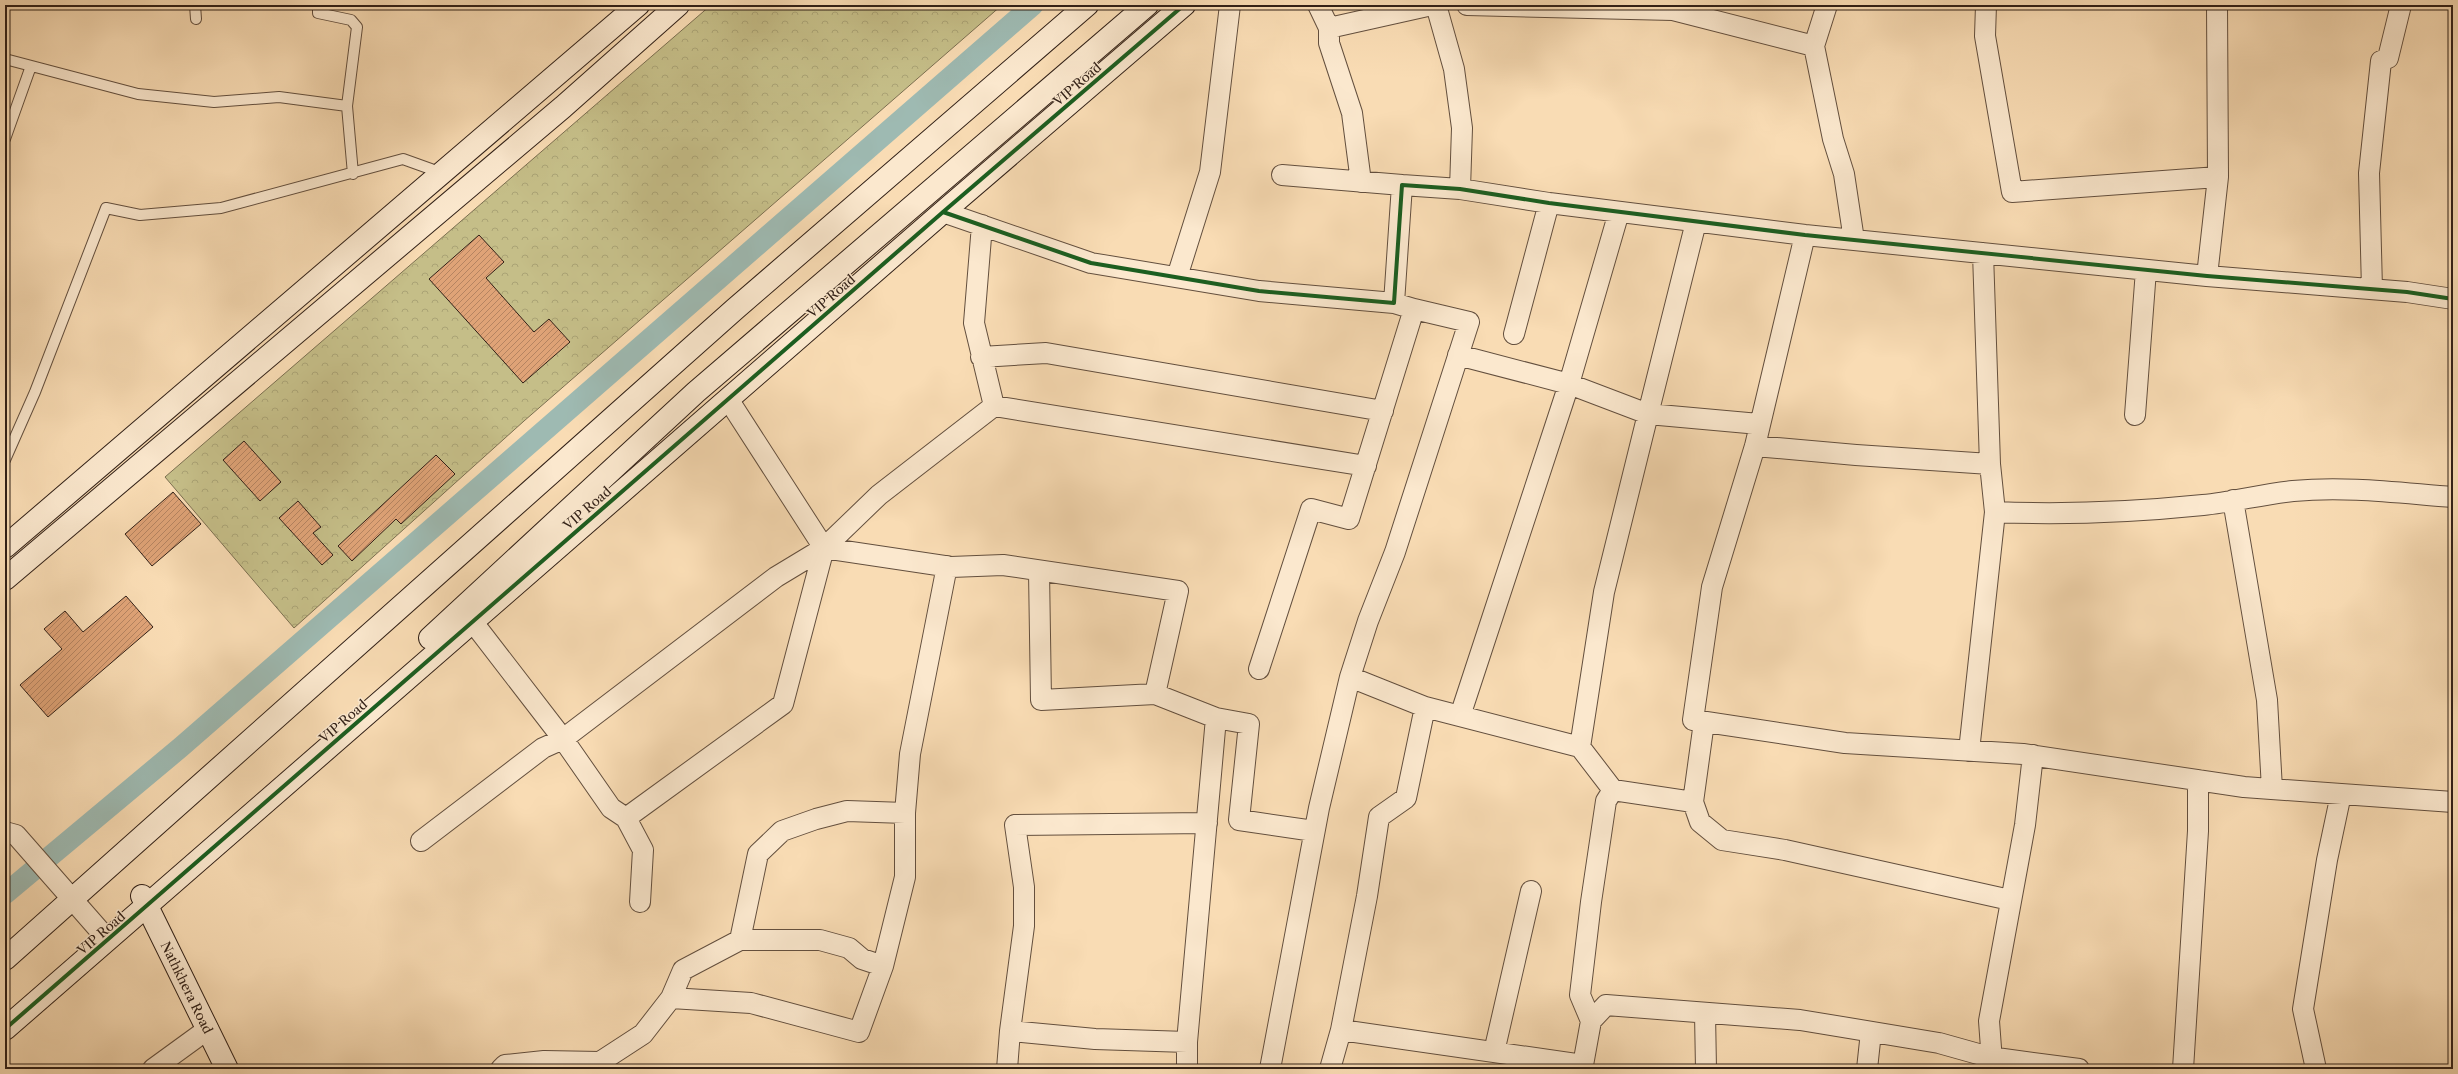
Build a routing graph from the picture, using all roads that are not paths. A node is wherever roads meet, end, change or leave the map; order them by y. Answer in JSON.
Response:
{"nodes":[{"id":1,"x":195,"y":5,"type":"edge"},
{"id":2,"x":318,"y":5,"type":"edge"},
{"id":3,"x":638,"y":5,"type":"edge"},
{"id":4,"x":1087,"y":5,"type":"edge"},
{"id":5,"x":1147,"y":5,"type":"edge"},
{"id":6,"x":1184,"y":5,"type":"edge"},
{"id":7,"x":1230,"y":5,"type":"edge"},
{"id":8,"x":1318,"y":5,"type":"edge"},
{"id":9,"x":1432,"y":5,"type":"edge"},
{"id":10,"x":1436,"y":5,"type":"edge"},
{"id":11,"x":1467,"y":5,"type":"edge"},
{"id":12,"x":1827,"y":5,"type":"edge"},
{"id":13,"x":1986,"y":5,"type":"edge"},
{"id":14,"x":2217,"y":5,"type":"edge"},
{"id":15,"x":2401,"y":5,"type":"edge"},
{"id":16,"x":669,"y":8,"type":"edge"},
{"id":17,"x":196,"y":19,"type":"dead end"},
{"id":18,"x":1329,"y":28,"type":"junction"},
{"id":19,"x":1814,"y":46,"type":"junction"},
{"id":20,"x":5,"y":59,"type":"edge"},
{"id":21,"x":31,"y":66,"type":"junction"},
{"id":22,"x":347,"y":106,"type":"junction"},
{"id":23,"x":5,"y":139,"type":"edge"},
{"id":24,"x":442,"y":173,"type":"junction"},
{"id":25,"x":353,"y":174,"type":"junction"},
{"id":26,"x":1282,"y":176,"type":"dead end"},
{"id":27,"x":2218,"y":177,"type":"junction"},
{"id":28,"x":1361,"y":182,"type":"junction"},
{"id":29,"x":1402,"y":185,"type":"junction"},
{"id":30,"x":1460,"y":190,"type":"junction"},
{"id":31,"x":1549,"y":203,"type":"junction"},
{"id":32,"x":943,"y":212,"type":"junction"},
{"id":33,"x":1619,"y":212,"type":"junction"},
{"id":34,"x":1696,"y":222,"type":"junction"},
{"id":35,"x":982,"y":225,"type":"junction"},
{"id":36,"x":1805,"y":235,"type":"junction"},
{"id":37,"x":1854,"y":240,"type":"junction"},
{"id":38,"x":1983,"y":253,"type":"junction"},
{"id":39,"x":2146,"y":270,"type":"junction"},
{"id":40,"x":2207,"y":276,"type":"junction"},
{"id":41,"x":1177,"y":277,"type":"junction"},
{"id":42,"x":2372,"y":289,"type":"junction"},
{"id":43,"x":2453,"y":299,"type":"edge"},
{"id":44,"x":1394,"y":303,"type":"junction"},
{"id":45,"x":1414,"y":309,"type":"junction"},
{"id":46,"x":1514,"y":334,"type":"dead end"},
{"id":47,"x":1458,"y":354,"type":"junction"},
{"id":48,"x":981,"y":356,"type":"junction"},
{"id":49,"x":1568,"y":384,"type":"junction"},
{"id":50,"x":728,"y":399,"type":"junction"},
{"id":51,"x":994,"y":406,"type":"junction"},
{"id":52,"x":1383,"y":411,"type":"junction"},
{"id":53,"x":1648,"y":414,"type":"junction"},
{"id":54,"x":2135,"y":415,"type":"dead end"},
{"id":55,"x":1759,"y":424,"type":"junction"},
{"id":56,"x":1755,"y":446,"type":"junction"},
{"id":57,"x":5,"y":460,"type":"edge"},
{"id":58,"x":1990,"y":464,"type":"junction"},
{"id":59,"x":1366,"y":466,"type":"junction"},
{"id":60,"x":2453,"y":497,"type":"edge"},
{"id":61,"x":2233,"y":500,"type":"junction"},
{"id":62,"x":1995,"y":512,"type":"junction"},
{"id":63,"x":5,"y":547,"type":"edge"},
{"id":64,"x":824,"y":548,"type":"junction"},
{"id":65,"x":947,"y":566,"type":"junction"},
{"id":66,"x":1039,"y":571,"type":"junction"},
{"id":67,"x":5,"y":579,"type":"edge"},
{"id":68,"x":472,"y":621,"type":"junction"},
{"id":69,"x":1259,"y":669,"type":"dead end"},
{"id":70,"x":1350,"y":677,"type":"junction"},
{"id":71,"x":1155,"y":694,"type":"junction"},
{"id":72,"x":1425,"y":707,"type":"junction"},
{"id":73,"x":1460,"y":716,"type":"junction"},
{"id":74,"x":1216,"y":718,"type":"junction"},
{"id":75,"x":1704,"y":722,"type":"junction"},
{"id":76,"x":563,"y":739,"type":"junction"},
{"id":77,"x":1580,"y":747,"type":"junction"},
{"id":78,"x":1969,"y":751,"type":"junction"},
{"id":79,"x":2033,"y":755,"type":"junction"},
{"id":80,"x":2198,"y":780,"type":"junction"},
{"id":81,"x":2272,"y":788,"type":"junction"},
{"id":82,"x":1613,"y":790,"type":"junction"},
{"id":83,"x":2341,"y":794,"type":"junction"},
{"id":84,"x":1693,"y":802,"type":"junction"},
{"id":85,"x":2453,"y":802,"type":"edge"},
{"id":86,"x":905,"y":813,"type":"junction"},
{"id":87,"x":626,"y":818,"type":"junction"},
{"id":88,"x":1207,"y":823,"type":"junction"},
{"id":89,"x":1314,"y":831,"type":"junction"},
{"id":90,"x":11,"y":834,"type":"edge"},
{"id":91,"x":421,"y":841,"type":"dead end"},
{"id":92,"x":1531,"y":891,"type":"dead end"},
{"id":93,"x":2010,"y":900,"type":"junction"},
{"id":94,"x":72,"y":901,"type":"junction"},
{"id":95,"x":145,"y":901,"type":"junction"},
{"id":96,"x":640,"y":902,"type":"dead end"},
{"id":97,"x":101,"y":932,"type":"junction"},
{"id":98,"x":740,"y":940,"type":"junction"},
{"id":99,"x":5,"y":959,"type":"edge"},
{"id":100,"x":883,"y":966,"type":"junction"},
{"id":101,"x":671,"y":998,"type":"junction"},
{"id":102,"x":1705,"y":1013,"type":"junction"},
{"id":103,"x":5,"y":1016,"type":"edge"},
{"id":104,"x":1591,"y":1021,"type":"junction"},
{"id":105,"x":5,"y":1029,"type":"edge"},
{"id":106,"x":208,"y":1029,"type":"junction"},
{"id":107,"x":1010,"y":1030,"type":"junction"},
{"id":108,"x":1341,"y":1030,"type":"junction"},
{"id":109,"x":1871,"y":1032,"type":"junction"},
{"id":110,"x":1186,"y":1042,"type":"junction"},
{"id":111,"x":1494,"y":1052,"type":"junction"},
{"id":112,"x":1988,"y":1063,"type":"edge"},
{"id":113,"x":603,"y":1066,"type":"edge"},
{"id":114,"x":1582,"y":1067,"type":"edge"},
{"id":115,"x":153,"y":1069,"type":"edge"},
{"id":116,"x":228,"y":1069,"type":"edge"},
{"id":117,"x":500,"y":1069,"type":"edge"},
{"id":118,"x":1007,"y":1069,"type":"edge"},
{"id":119,"x":1187,"y":1069,"type":"edge"},
{"id":120,"x":1270,"y":1069,"type":"edge"},
{"id":121,"x":1330,"y":1069,"type":"edge"},
{"id":122,"x":1706,"y":1069,"type":"edge"},
{"id":123,"x":1867,"y":1069,"type":"edge"},
{"id":124,"x":2079,"y":1069,"type":"edge"},
{"id":125,"x":2183,"y":1069,"type":"edge"},
{"id":126,"x":2316,"y":1069,"type":"edge"}],
"edges":[{"from":1,"to":17,"type":"lane"},
{"from":2,"to":22,"type":"lane"},
{"from":3,"to":24,"type":"street"},
{"from":4,"to":94,"type":"street"},
{"from":5,"to":95,"type":"street","name":"VIP Road"},
{"from":6,"to":32,"type":"street","name":"VIP Road"},
{"from":7,"to":41,"type":"street"},
{"from":8,"to":18,"type":"street"},
{"from":9,"to":18,"type":"street"},
{"from":10,"to":30,"type":"street"},
{"from":11,"to":19,"type":"street"},
{"from":12,"to":19,"type":"street"},
{"from":13,"to":27,"type":"street"},
{"from":14,"to":27,"type":"street"},
{"from":15,"to":42,"type":"street"},
{"from":16,"to":67,"type":"street"},
{"from":18,"to":28,"type":"street"},
{"from":19,"to":37,"type":"street"},
{"from":20,"to":21,"type":"lane"},
{"from":21,"to":22,"type":"lane"},
{"from":21,"to":23,"type":"lane"},
{"from":22,"to":25,"type":"lane"},
{"from":24,"to":25,"type":"lane"},
{"from":24,"to":63,"type":"street"},
{"from":25,"to":57,"type":"lane"},
{"from":26,"to":28,"type":"street"},
{"from":27,"to":40,"type":"street"},
{"from":28,"to":29,"type":"street"},
{"from":29,"to":30,"type":"street"},
{"from":29,"to":44,"type":"street"},
{"from":30,"to":31,"type":"street"},
{"from":31,"to":33,"type":"street"},
{"from":31,"to":46,"type":"street"},
{"from":32,"to":35,"type":"street"},
{"from":32,"to":50,"type":"street","name":"VIP Road"},
{"from":33,"to":34,"type":"street"},
{"from":33,"to":49,"type":"street"},
{"from":34,"to":36,"type":"street"},
{"from":34,"to":53,"type":"street"},
{"from":35,"to":41,"type":"street"},
{"from":35,"to":48,"type":"street"},
{"from":36,"to":37,"type":"street"},
{"from":36,"to":55,"type":"street"},
{"from":37,"to":38,"type":"street"},
{"from":38,"to":39,"type":"street"},
{"from":38,"to":58,"type":"street"},
{"from":39,"to":40,"type":"street"},
{"from":39,"to":54,"type":"street"},
{"from":40,"to":42,"type":"street"},
{"from":41,"to":44,"type":"street"},
{"from":42,"to":43,"type":"street"},
{"from":44,"to":45,"type":"street"},
{"from":45,"to":47,"type":"street"},
{"from":45,"to":52,"type":"street"},
{"from":47,"to":49,"type":"street"},
{"from":47,"to":70,"type":"street"},
{"from":48,"to":51,"type":"street"},
{"from":48,"to":52,"type":"street"},
{"from":49,"to":53,"type":"street"},
{"from":49,"to":73,"type":"street"},
{"from":50,"to":64,"type":"street"},
{"from":50,"to":68,"type":"street","name":"VIP Road"},
{"from":51,"to":59,"type":"street"},
{"from":51,"to":64,"type":"street"},
{"from":52,"to":59,"type":"street"},
{"from":53,"to":55,"type":"street"},
{"from":53,"to":77,"type":"street"},
{"from":55,"to":56,"type":"street"},
{"from":56,"to":58,"type":"street"},
{"from":56,"to":75,"type":"street"},
{"from":58,"to":62,"type":"street"},
{"from":59,"to":69,"type":"street"},
{"from":60,"to":61,"type":"street"},
{"from":61,"to":62,"type":"street"},
{"from":61,"to":81,"type":"street"},
{"from":62,"to":78,"type":"street"},
{"from":64,"to":65,"type":"street"},
{"from":64,"to":76,"type":"street"},
{"from":64,"to":87,"type":"street"},
{"from":65,"to":66,"type":"street"},
{"from":65,"to":86,"type":"street"},
{"from":66,"to":71,"type":"street"},
{"from":66,"to":71,"type":"street"},
{"from":68,"to":76,"type":"street"},
{"from":68,"to":95,"type":"street","name":"VIP Road"},
{"from":70,"to":72,"type":"street"},
{"from":70,"to":89,"type":"street"},
{"from":71,"to":74,"type":"street"},
{"from":72,"to":73,"type":"street"},
{"from":72,"to":108,"type":"street"},
{"from":73,"to":77,"type":"street"},
{"from":74,"to":88,"type":"street"},
{"from":74,"to":89,"type":"street"},
{"from":75,"to":78,"type":"street"},
{"from":75,"to":84,"type":"street"},
{"from":76,"to":87,"type":"street"},
{"from":76,"to":91,"type":"street"},
{"from":77,"to":82,"type":"street"},
{"from":78,"to":79,"type":"street"},
{"from":79,"to":80,"type":"street"},
{"from":79,"to":93,"type":"street"},
{"from":80,"to":81,"type":"street"},
{"from":80,"to":125,"type":"street"},
{"from":81,"to":83,"type":"street"},
{"from":82,"to":84,"type":"street"},
{"from":82,"to":104,"type":"street"},
{"from":83,"to":85,"type":"street"},
{"from":83,"to":126,"type":"street"},
{"from":84,"to":93,"type":"street"},
{"from":86,"to":98,"type":"street"},
{"from":86,"to":100,"type":"street"},
{"from":87,"to":96,"type":"street"},
{"from":88,"to":107,"type":"street"},
{"from":88,"to":110,"type":"street"},
{"from":89,"to":120,"type":"street"},
{"from":90,"to":94,"type":"street"},
{"from":92,"to":111,"type":"street"},
{"from":93,"to":112,"type":"street"},
{"from":94,"to":97,"type":"street"},
{"from":94,"to":99,"type":"street"},
{"from":95,"to":97,"type":"street","name":"VIP Road"},
{"from":95,"to":105,"type":"street","name":"VIP Road"},
{"from":95,"to":106,"type":"street","name":"Nathkhera Road"},
{"from":97,"to":103,"type":"street","name":"VIP Road"},
{"from":98,"to":100,"type":"street"},
{"from":98,"to":101,"type":"street"},
{"from":100,"to":101,"type":"street"},
{"from":101,"to":113,"type":"street"},
{"from":102,"to":104,"type":"street"},
{"from":102,"to":109,"type":"street"},
{"from":102,"to":122,"type":"street"},
{"from":104,"to":114,"type":"street"},
{"from":106,"to":115,"type":"street"},
{"from":106,"to":116,"type":"street","name":"Nathkhera Road"},
{"from":107,"to":110,"type":"street"},
{"from":107,"to":118,"type":"street"},
{"from":108,"to":111,"type":"street"},
{"from":108,"to":121,"type":"street"},
{"from":109,"to":112,"type":"street"},
{"from":109,"to":123,"type":"street"},
{"from":110,"to":119,"type":"street"},
{"from":111,"to":114,"type":"street"},
{"from":112,"to":124,"type":"street"},
{"from":113,"to":117,"type":"street"}]}
